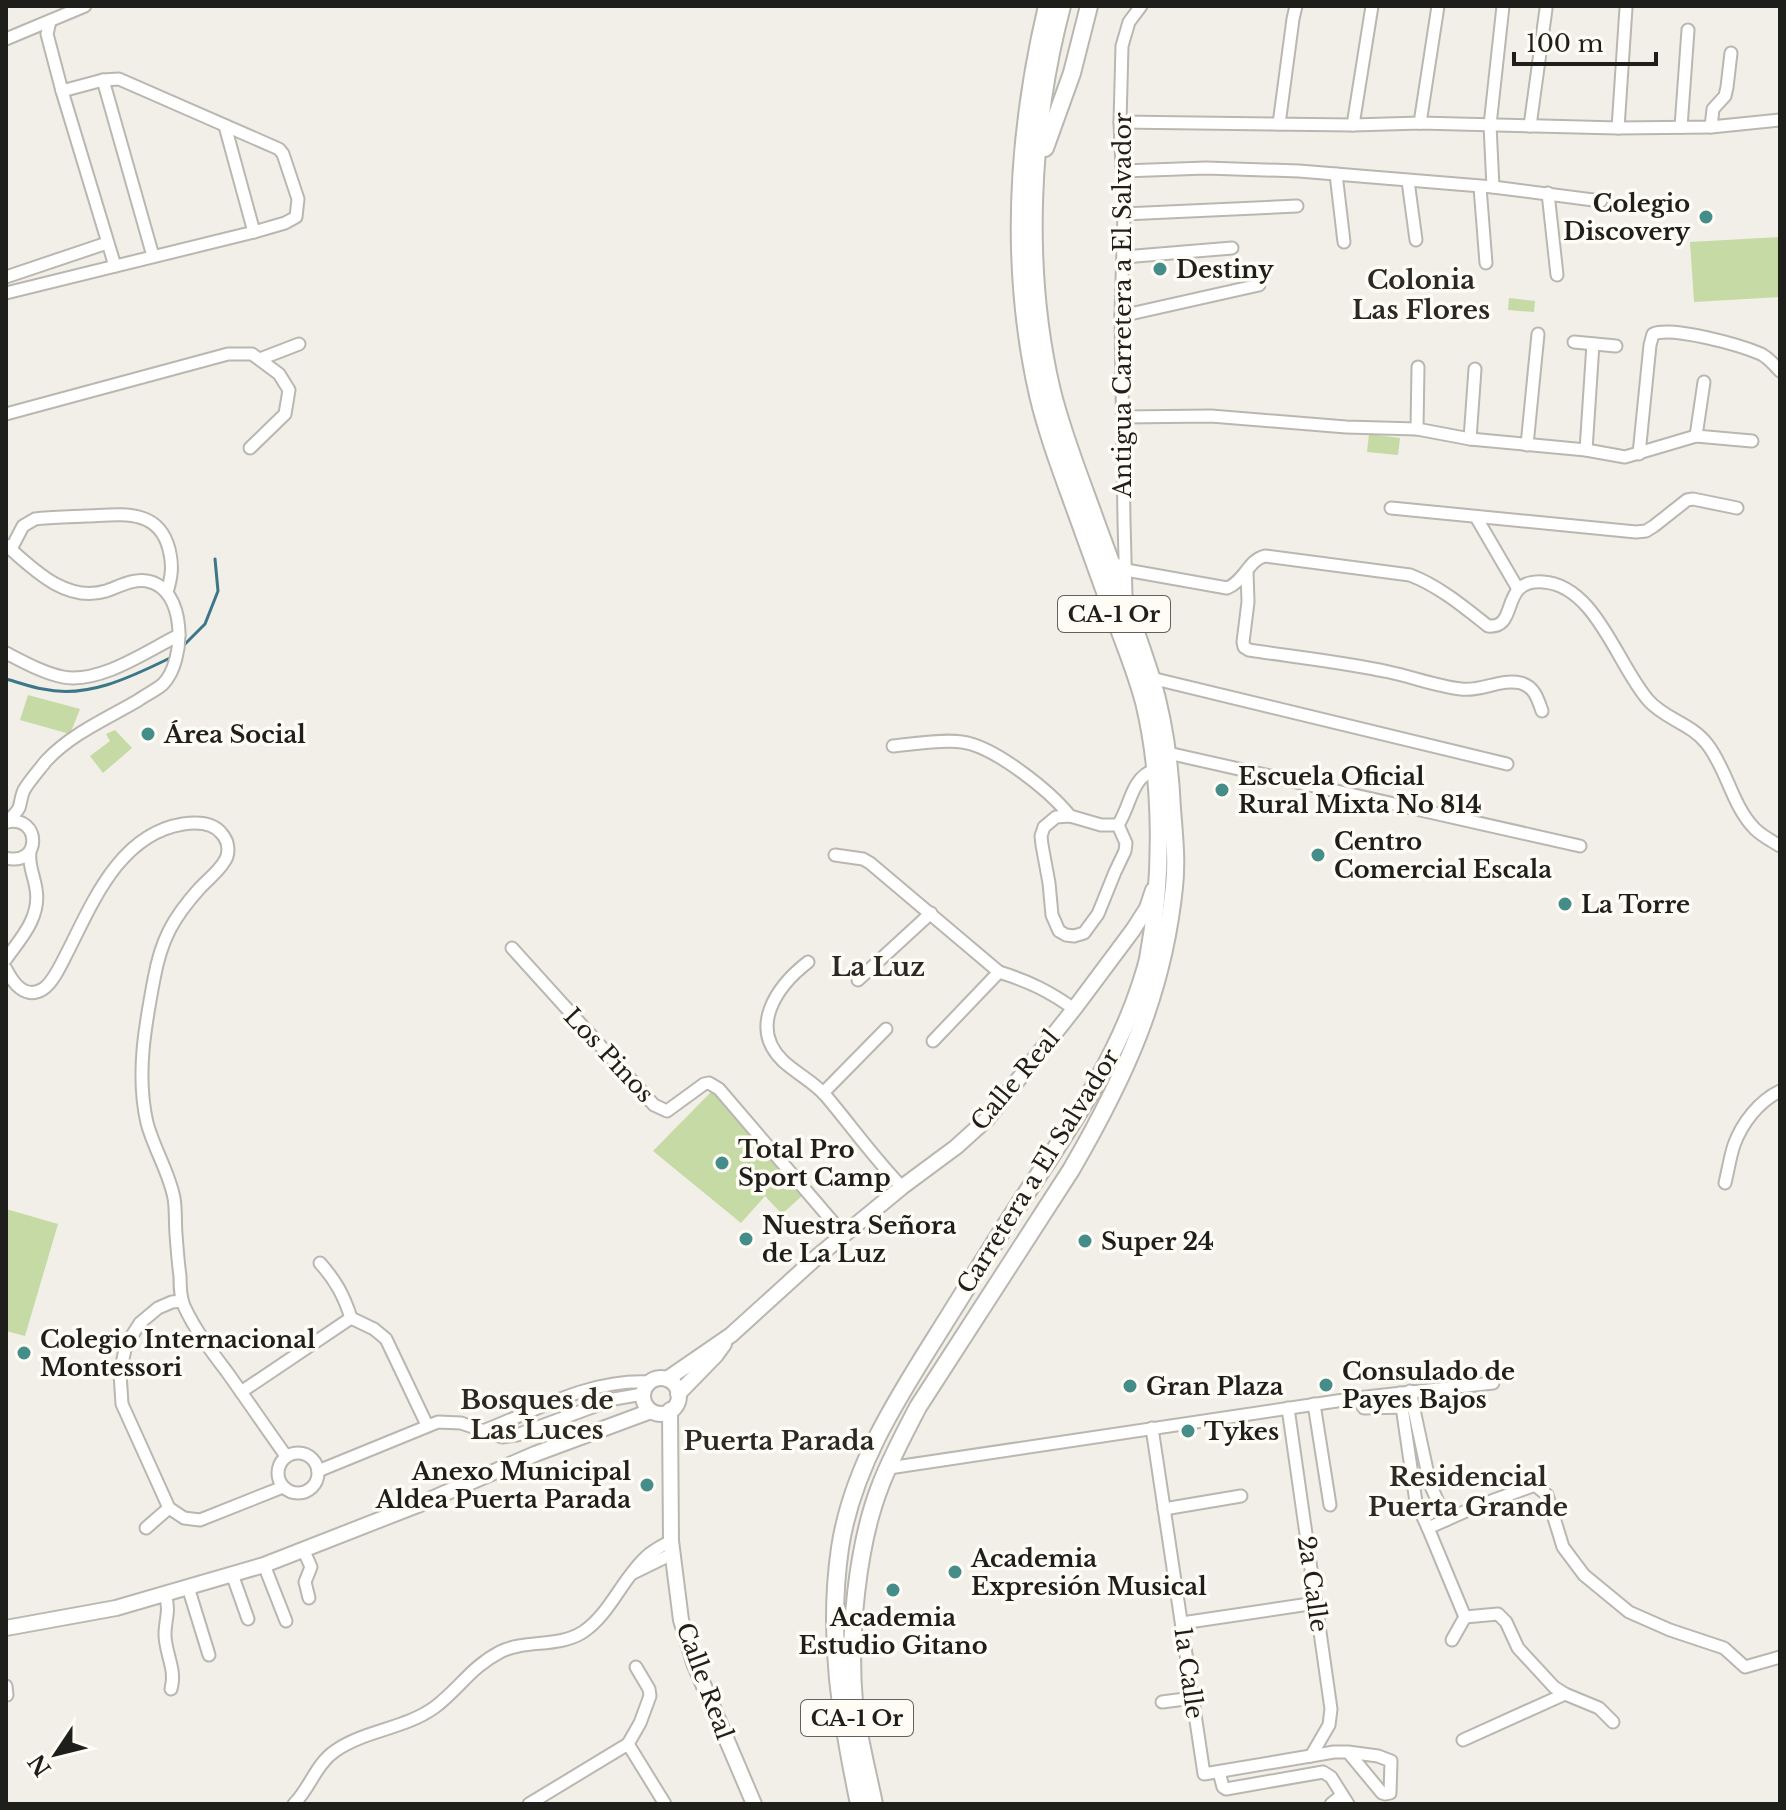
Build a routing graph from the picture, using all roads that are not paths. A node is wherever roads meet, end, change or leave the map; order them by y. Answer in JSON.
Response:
{"nodes":[{"id":1,"x":85,"y":6,"type":"edge"},
{"id":2,"x":1047,"y":6,"type":"edge"},
{"id":3,"x":1062,"y":6,"type":"edge"},
{"id":4,"x":1089,"y":6,"type":"edge"},
{"id":5,"x":1141,"y":6,"type":"edge"},
{"id":6,"x":1296,"y":6,"type":"edge"},
{"id":7,"x":1372,"y":6,"type":"edge"},
{"id":8,"x":1438,"y":6,"type":"edge"},
{"id":9,"x":1503,"y":6,"type":"edge"},
{"id":10,"x":1626,"y":8,"type":"dead end"},
{"id":11,"x":1546,"y":9,"type":"dead end"},
{"id":12,"x":50,"y":21,"type":"junction"},
{"id":13,"x":1688,"y":30,"type":"dead end"},
{"id":14,"x":6,"y":39,"type":"edge"},
{"id":15,"x":1731,"y":53,"type":"dead end"},
{"id":16,"x":103,"y":80,"type":"junction"},
{"id":17,"x":62,"y":91,"type":"junction"},
{"id":18,"x":1780,"y":120,"type":"edge"},
{"id":19,"x":1120,"y":122,"type":"junction"},
{"id":20,"x":1420,"y":123,"type":"junction"},
{"id":21,"x":1279,"y":124,"type":"junction"},
{"id":22,"x":1353,"y":125,"type":"junction"},
{"id":23,"x":1490,"y":125,"type":"junction"},
{"id":24,"x":225,"y":126,"type":"junction"},
{"id":25,"x":1530,"y":126,"type":"junction"},
{"id":26,"x":1681,"y":127,"type":"junction"},
{"id":27,"x":1711,"y":127,"type":"junction"},
{"id":28,"x":1618,"y":128,"type":"junction"},
{"id":29,"x":1123,"y":171,"type":"junction"},
{"id":30,"x":1035,"y":172,"type":"junction"},
{"id":31,"x":1336,"y":174,"type":"junction"},
{"id":32,"x":1408,"y":181,"type":"junction"},
{"id":33,"x":1486,"y":187,"type":"junction"},
{"id":34,"x":1548,"y":193,"type":"junction"},
{"id":35,"x":1601,"y":201,"type":"dead end"},
{"id":36,"x":1297,"y":206,"type":"dead end"},
{"id":37,"x":1124,"y":214,"type":"junction"},
{"id":38,"x":254,"y":232,"type":"junction"},
{"id":39,"x":1416,"y":240,"type":"dead end"},
{"id":40,"x":1344,"y":242,"type":"dead end"},
{"id":41,"x":107,"y":243,"type":"junction"},
{"id":42,"x":1232,"y":248,"type":"dead end"},
{"id":43,"x":153,"y":256,"type":"junction"},
{"id":44,"x":1124,"y":257,"type":"junction"},
{"id":45,"x":1486,"y":263,"type":"dead end"},
{"id":46,"x":115,"y":266,"type":"junction"},
{"id":47,"x":1557,"y":275,"type":"dead end"},
{"id":48,"x":6,"y":277,"type":"edge"},
{"id":49,"x":1259,"y":285,"type":"dead end"},
{"id":50,"x":6,"y":293,"type":"edge"},
{"id":51,"x":1121,"y":316,"type":"junction"},
{"id":52,"x":1538,"y":334,"type":"dead end"},
{"id":53,"x":1574,"y":342,"type":"dead end"},
{"id":54,"x":299,"y":344,"type":"dead end"},
{"id":55,"x":1593,"y":344,"type":"junction"},
{"id":56,"x":1616,"y":346,"type":"dead end"},
{"id":57,"x":260,"y":359,"type":"junction"},
{"id":58,"x":1418,"y":367,"type":"dead end"},
{"id":59,"x":1475,"y":369,"type":"dead end"},
{"id":60,"x":1780,"y":371,"type":"edge"},
{"id":61,"x":1704,"y":382,"type":"dead end"},
{"id":62,"x":6,"y":414,"type":"edge"},
{"id":63,"x":1123,"y":417,"type":"junction"},
{"id":64,"x":1417,"y":429,"type":"junction"},
{"id":65,"x":1696,"y":436,"type":"junction"},
{"id":66,"x":1470,"y":439,"type":"junction"},
{"id":67,"x":1752,"y":441,"type":"dead end"},
{"id":68,"x":1527,"y":445,"type":"junction"},
{"id":69,"x":250,"y":448,"type":"dead end"},
{"id":70,"x":1586,"y":450,"type":"junction"},
{"id":71,"x":1639,"y":454,"type":"junction"},
{"id":72,"x":1391,"y":508,"type":"dead end"},
{"id":73,"x":1737,"y":508,"type":"dead end"},
{"id":74,"x":1476,"y":517,"type":"junction"},
{"id":75,"x":9,"y":547,"type":"edge"},
{"id":76,"x":1111,"y":561,"type":"junction"},
{"id":77,"x":1126,"y":570,"type":"junction"},
{"id":78,"x":1247,"y":572,"type":"junction"},
{"id":79,"x":1518,"y":589,"type":"junction"},
{"id":80,"x":167,"y":592,"type":"junction"},
{"id":81,"x":1127,"y":608,"type":"junction"},
{"id":82,"x":179,"y":635,"type":"junction"},
{"id":83,"x":6,"y":653,"type":"edge"},
{"id":84,"x":1151,"y":678,"type":"junction"},
{"id":85,"x":1542,"y":711,"type":"dead end"},
{"id":86,"x":893,"y":746,"type":"dead end"},
{"id":87,"x":1168,"y":753,"type":"junction"},
{"id":88,"x":1507,"y":764,"type":"dead end"},
{"id":89,"x":1154,"y":770,"type":"junction"},
{"id":90,"x":1157,"y":796,"type":"junction"},
{"id":91,"x":1131,"y":798,"type":"junction"},
{"id":92,"x":19,"y":807,"type":"junction"},
{"id":93,"x":1070,"y":816,"type":"junction"},
{"id":94,"x":7,"y":822,"type":"edge"},
{"id":95,"x":22,"y":823,"type":"junction"},
{"id":96,"x":1118,"y":825,"type":"junction"},
{"id":97,"x":1580,"y":846,"type":"dead end"},
{"id":98,"x":1780,"y":846,"type":"edge"},
{"id":99,"x":30,"y":851,"type":"junction"},
{"id":100,"x":835,"y":855,"type":"dead end"},
{"id":101,"x":10,"y":859,"type":"edge"},
{"id":102,"x":1158,"y":874,"type":"junction"},
{"id":103,"x":33,"y":876,"type":"junction"},
{"id":104,"x":931,"y":913,"type":"junction"},
{"id":105,"x":1133,"y":930,"type":"junction"},
{"id":106,"x":1150,"y":940,"type":"junction"},
{"id":107,"x":512,"y":948,"type":"dead end"},
{"id":108,"x":6,"y":959,"type":"edge"},
{"id":109,"x":808,"y":962,"type":"dead end"},
{"id":110,"x":6,"y":969,"type":"edge"},
{"id":111,"x":999,"y":972,"type":"junction"},
{"id":112,"x":858,"y":980,"type":"dead end"},
{"id":113,"x":1074,"y":1009,"type":"junction"},
{"id":114,"x":886,"y":1029,"type":"dead end"},
{"id":115,"x":933,"y":1041,"type":"dead end"},
{"id":116,"x":1780,"y":1091,"type":"edge"},
{"id":117,"x":823,"y":1093,"type":"junction"},
{"id":118,"x":1725,"y":1183,"type":"dead end"},
{"id":119,"x":902,"y":1187,"type":"junction"},
{"id":120,"x":844,"y":1235,"type":"junction"},
{"id":121,"x":320,"y":1263,"type":"dead end"},
{"id":122,"x":182,"y":1301,"type":"junction"},
{"id":123,"x":351,"y":1318,"type":"junction"},
{"id":124,"x":731,"y":1335,"type":"junction"},
{"id":125,"x":667,"y":1379,"type":"junction"},
{"id":126,"x":1493,"y":1383,"type":"dead end"},
{"id":127,"x":241,"y":1392,"type":"junction"},
{"id":128,"x":1405,"y":1392,"type":"junction"},
{"id":129,"x":678,"y":1394,"type":"junction"},
{"id":130,"x":647,"y":1397,"type":"junction"},
{"id":131,"x":1357,"y":1398,"type":"junction"},
{"id":132,"x":1314,"y":1404,"type":"junction"},
{"id":133,"x":1407,"y":1407,"type":"junction"},
{"id":134,"x":1288,"y":1408,"type":"junction"},
{"id":135,"x":670,"y":1410,"type":"junction"},
{"id":136,"x":637,"y":1417,"type":"junction"},
{"id":137,"x":427,"y":1425,"type":"junction"},
{"id":138,"x":1152,"y":1428,"type":"junction"},
{"id":139,"x":483,"y":1431,"type":"junction"},
{"id":140,"x":595,"y":1431,"type":"junction"},
{"id":141,"x":671,"y":1436,"type":"junction"},
{"id":142,"x":286,"y":1456,"type":"junction"},
{"id":143,"x":889,"y":1468,"type":"junction"},
{"id":144,"x":318,"y":1471,"type":"junction"},
{"id":145,"x":283,"y":1487,"type":"junction"},
{"id":146,"x":1241,"y":1496,"type":"dead end"},
{"id":147,"x":1330,"y":1505,"type":"dead end"},
{"id":148,"x":169,"y":1508,"type":"junction"},
{"id":149,"x":1164,"y":1509,"type":"junction"},
{"id":150,"x":1446,"y":1520,"type":"junction"},
{"id":151,"x":146,"y":1528,"type":"dead end"},
{"id":152,"x":1428,"y":1528,"type":"junction"},
{"id":153,"x":672,"y":1548,"type":"junction"},
{"id":154,"x":303,"y":1549,"type":"junction"},
{"id":155,"x":264,"y":1565,"type":"junction"},
{"id":156,"x":232,"y":1574,"type":"junction"},
{"id":157,"x":188,"y":1587,"type":"junction"},
{"id":158,"x":165,"y":1594,"type":"junction"},
{"id":159,"x":309,"y":1598,"type":"dead end"},
{"id":160,"x":1316,"y":1603,"type":"junction"},
{"id":161,"x":1465,"y":1617,"type":"junction"},
{"id":162,"x":248,"y":1619,"type":"dead end"},
{"id":163,"x":286,"y":1621,"type":"dead end"},
{"id":164,"x":1182,"y":1623,"type":"junction"},
{"id":165,"x":6,"y":1628,"type":"edge"},
{"id":166,"x":1452,"y":1640,"type":"dead end"},
{"id":167,"x":209,"y":1655,"type":"dead end"},
{"id":168,"x":1780,"y":1657,"type":"edge"},
{"id":169,"x":636,"y":1667,"type":"dead end"},
{"id":170,"x":171,"y":1689,"type":"dead end"},
{"id":171,"x":1565,"y":1694,"type":"junction"},
{"id":172,"x":1193,"y":1698,"type":"junction"},
{"id":173,"x":1162,"y":1702,"type":"dead end"},
{"id":174,"x":1613,"y":1722,"type":"dead end"},
{"id":175,"x":1463,"y":1740,"type":"dead end"},
{"id":176,"x":628,"y":1744,"type":"junction"},
{"id":177,"x":1348,"y":1752,"type":"junction"},
{"id":178,"x":1311,"y":1756,"type":"junction"},
{"id":179,"x":1219,"y":1772,"type":"junction"},
{"id":180,"x":1345,"y":1800,"type":"edge"},
{"id":181,"x":294,"y":1804,"type":"edge"},
{"id":182,"x":529,"y":1804,"type":"edge"},
{"id":183,"x":665,"y":1804,"type":"edge"},
{"id":184,"x":754,"y":1804,"type":"edge"},
{"id":185,"x":859,"y":1804,"type":"edge"},
{"id":186,"x":874,"y":1804,"type":"edge"},
{"id":187,"x":1331,"y":1804,"type":"edge"}],
"edges":[{"from":1,"to":12,"type":"street"},
{"from":2,"to":89,"type":"highway","name":"Carretera a El Salvador","number":"CA-1 Or"},
{"from":3,"to":30,"type":"highway","name":"Carretera a El Salvador","number":"CA-1 Or"},
{"from":4,"to":30,"type":"highway"},
{"from":5,"to":19,"type":"street","name":"Antigua Carretera a El Salvador"},
{"from":6,"to":21,"type":"street"},
{"from":7,"to":22,"type":"street"},
{"from":8,"to":20,"type":"street"},
{"from":9,"to":23,"type":"street"},
{"from":10,"to":28,"type":"street"},
{"from":11,"to":25,"type":"street"},
{"from":12,"to":14,"type":"street"},
{"from":12,"to":17,"type":"street"},
{"from":13,"to":26,"type":"street"},
{"from":15,"to":27,"type":"street"},
{"from":16,"to":17,"type":"street"},
{"from":16,"to":24,"type":"street"},
{"from":16,"to":43,"type":"street"},
{"from":17,"to":41,"type":"street"},
{"from":18,"to":27,"type":"street"},
{"from":19,"to":21,"type":"street"},
{"from":19,"to":29,"type":"street","name":"Antigua Carretera a El Salvador"},
{"from":20,"to":22,"type":"street"},
{"from":20,"to":23,"type":"street"},
{"from":21,"to":22,"type":"street"},
{"from":23,"to":25,"type":"street"},
{"from":23,"to":33,"type":"street"},
{"from":24,"to":38,"type":"street"},
{"from":24,"to":38,"type":"street"},
{"from":25,"to":28,"type":"street"},
{"from":26,"to":27,"type":"street"},
{"from":26,"to":28,"type":"street"},
{"from":29,"to":31,"type":"street"},
{"from":29,"to":37,"type":"street","name":"Antigua Carretera a El Salvador"},
{"from":30,"to":76,"type":"highway","name":"Carretera a El Salvador","number":"CA-1 Or"},
{"from":31,"to":32,"type":"street"},
{"from":31,"to":40,"type":"street"},
{"from":32,"to":33,"type":"street"},
{"from":32,"to":39,"type":"street"},
{"from":33,"to":34,"type":"street"},
{"from":33,"to":45,"type":"street"},
{"from":34,"to":35,"type":"street"},
{"from":34,"to":47,"type":"street"},
{"from":36,"to":37,"type":"street"},
{"from":37,"to":44,"type":"street","name":"Antigua Carretera a El Salvador"},
{"from":38,"to":43,"type":"street"},
{"from":41,"to":46,"type":"street"},
{"from":41,"to":48,"type":"street"},
{"from":42,"to":44,"type":"street"},
{"from":43,"to":46,"type":"street"},
{"from":44,"to":51,"type":"street","name":"Antigua Carretera a El Salvador"},
{"from":46,"to":50,"type":"street"},
{"from":49,"to":51,"type":"street"},
{"from":51,"to":63,"type":"street","name":"Antigua Carretera a El Salvador"},
{"from":52,"to":68,"type":"street"},
{"from":53,"to":55,"type":"street"},
{"from":54,"to":57,"type":"street"},
{"from":55,"to":56,"type":"street"},
{"from":55,"to":70,"type":"street"},
{"from":57,"to":62,"type":"street"},
{"from":57,"to":69,"type":"street"},
{"from":58,"to":64,"type":"street"},
{"from":59,"to":66,"type":"street"},
{"from":60,"to":71,"type":"street"},
{"from":61,"to":65,"type":"street"},
{"from":63,"to":64,"type":"street"},
{"from":63,"to":77,"type":"street","name":"Antigua Carretera a El Salvador"},
{"from":64,"to":66,"type":"street"},
{"from":65,"to":67,"type":"street"},
{"from":65,"to":71,"type":"street"},
{"from":66,"to":68,"type":"street"},
{"from":68,"to":70,"type":"street"},
{"from":70,"to":71,"type":"street"},
{"from":72,"to":74,"type":"street"},
{"from":73,"to":74,"type":"street"},
{"from":74,"to":79,"type":"street"},
{"from":75,"to":80,"type":"street"},
{"from":75,"to":80,"type":"street"},
{"from":76,"to":77,"type":"street"},
{"from":76,"to":81,"type":"highway","name":"Carretera a El Salvador","number":"CA-1 Or"},
{"from":77,"to":78,"type":"street"},
{"from":77,"to":81,"type":"street","name":"Antigua Carretera a El Salvador"},
{"from":78,"to":79,"type":"street"},
{"from":78,"to":85,"type":"street"},
{"from":79,"to":98,"type":"street"},
{"from":80,"to":82,"type":"street"},
{"from":81,"to":84,"type":"highway","name":"Carretera a El Salvador","number":"CA-1 Or"},
{"from":82,"to":83,"type":"street"},
{"from":82,"to":92,"type":"street"},
{"from":84,"to":87,"type":"highway","name":"Carretera a El Salvador","number":"CA-1 Or"},
{"from":84,"to":88,"type":"street"},
{"from":86,"to":93,"type":"street"},
{"from":87,"to":97,"type":"street"},
{"from":87,"to":143,"type":"highway","name":"Carretera a El Salvador","number":"CA-1 Or"},
{"from":89,"to":90,"type":"highway","name":"Carretera a El Salvador","number":"CA-1 Or"},
{"from":89,"to":91,"type":"street"},
{"from":90,"to":91,"type":"street"},
{"from":90,"to":102,"type":"highway","name":"Carretera a El Salvador","number":"CA-1 Or"},
{"from":91,"to":96,"type":"street"},
{"from":92,"to":94,"type":"street"},
{"from":92,"to":95,"type":"street"},
{"from":93,"to":96,"type":"street"},
{"from":93,"to":96,"type":"street"},
{"from":94,"to":95,"type":"street"},
{"from":95,"to":99,"type":"street"},
{"from":99,"to":101,"type":"street"},
{"from":99,"to":103,"type":"street"},
{"from":100,"to":104,"type":"street"},
{"from":101,"to":103,"type":"street"},
{"from":102,"to":105,"type":"main road","name":"Calle Real"},
{"from":102,"to":106,"type":"highway","name":"Carretera a El Salvador","number":"CA-1 Or"},
{"from":103,"to":108,"type":"street"},
{"from":104,"to":111,"type":"street"},
{"from":104,"to":112,"type":"street"},
{"from":105,"to":106,"type":"main road"},
{"from":105,"to":113,"type":"main road","name":"Calle Real"},
{"from":106,"to":185,"type":"highway","name":"Carretera a El Salvador","number":"CA-1 Or"},
{"from":107,"to":120,"type":"street","name":"Los Pinos"},
{"from":109,"to":117,"type":"street"},
{"from":110,"to":122,"type":"street"},
{"from":111,"to":113,"type":"street"},
{"from":111,"to":115,"type":"street"},
{"from":113,"to":119,"type":"main road","name":"Calle Real"},
{"from":114,"to":117,"type":"street"},
{"from":116,"to":118,"type":"street"},
{"from":117,"to":119,"type":"street"},
{"from":119,"to":120,"type":"main road","name":"Calle Real"},
{"from":120,"to":124,"type":"main road","name":"Calle Real"},
{"from":121,"to":123,"type":"street"},
{"from":122,"to":127,"type":"street"},
{"from":122,"to":148,"type":"street"},
{"from":123,"to":127,"type":"street"},
{"from":123,"to":137,"type":"street"},
{"from":124,"to":125,"type":"main road","name":"Calle Real"},
{"from":124,"to":129,"type":"main road","name":"Calle Real"},
{"from":125,"to":129,"type":"main road"},
{"from":125,"to":130,"type":"main road"},
{"from":126,"to":128,"type":"street"},
{"from":127,"to":142,"type":"street"},
{"from":128,"to":131,"type":"street"},
{"from":128,"to":133,"type":"street"},
{"from":129,"to":135,"type":"main road"},
{"from":130,"to":135,"type":"main road"},
{"from":130,"to":136,"type":"main road"},
{"from":130,"to":139,"type":"street"},
{"from":130,"to":139,"type":"street"},
{"from":130,"to":140,"type":"main road"},
{"from":131,"to":132,"type":"street"},
{"from":131,"to":133,"type":"street"},
{"from":132,"to":134,"type":"street"},
{"from":132,"to":147,"type":"street"},
{"from":133,"to":150,"type":"street"},
{"from":133,"to":152,"type":"street"},
{"from":134,"to":138,"type":"street"},
{"from":134,"to":160,"type":"street","name":"2a Calle"},
{"from":135,"to":141,"type":"main road","name":"Calle Real"},
{"from":136,"to":140,"type":"main road"},
{"from":136,"to":141,"type":"main road"},
{"from":137,"to":139,"type":"street"},
{"from":137,"to":144,"type":"street"},
{"from":138,"to":143,"type":"street"},
{"from":138,"to":149,"type":"street","name":"1a Calle"},
{"from":140,"to":154,"type":"main road"},
{"from":141,"to":153,"type":"main road","name":"Calle Real"},
{"from":142,"to":144,"type":"street"},
{"from":142,"to":145,"type":"street"},
{"from":143,"to":186,"type":"highway","name":"Carretera a El Salvador","number":"CA-1 Or"},
{"from":144,"to":145,"type":"street"},
{"from":145,"to":148,"type":"street"},
{"from":146,"to":149,"type":"street"},
{"from":148,"to":151,"type":"street"},
{"from":149,"to":164,"type":"street","name":"1a Calle"},
{"from":150,"to":152,"type":"street"},
{"from":150,"to":168,"type":"street"},
{"from":152,"to":161,"type":"street"},
{"from":153,"to":181,"type":"street"},
{"from":153,"to":184,"type":"main road","name":"Calle Real"},
{"from":154,"to":155,"type":"main road"},
{"from":154,"to":159,"type":"street"},
{"from":155,"to":156,"type":"main road"},
{"from":155,"to":163,"type":"street"},
{"from":156,"to":157,"type":"main road"},
{"from":156,"to":162,"type":"street"},
{"from":157,"to":158,"type":"main road"},
{"from":157,"to":167,"type":"street"},
{"from":158,"to":165,"type":"main road"},
{"from":158,"to":170,"type":"street"},
{"from":160,"to":164,"type":"street"},
{"from":160,"to":178,"type":"street","name":"2a Calle"},
{"from":161,"to":166,"type":"street"},
{"from":161,"to":171,"type":"street"},
{"from":164,"to":172,"type":"street","name":"1a Calle"},
{"from":169,"to":176,"type":"street"},
{"from":171,"to":174,"type":"street"},
{"from":171,"to":175,"type":"street"},
{"from":172,"to":173,"type":"street"},
{"from":172,"to":179,"type":"street","name":"1a Calle"},
{"from":176,"to":182,"type":"street"},
{"from":176,"to":183,"type":"street"},
{"from":177,"to":177,"type":"street"},
{"from":177,"to":178,"type":"street"},
{"from":178,"to":179,"type":"street"},
{"from":179,"to":180,"type":"street"},
{"from":180,"to":187,"type":"street"}]}
